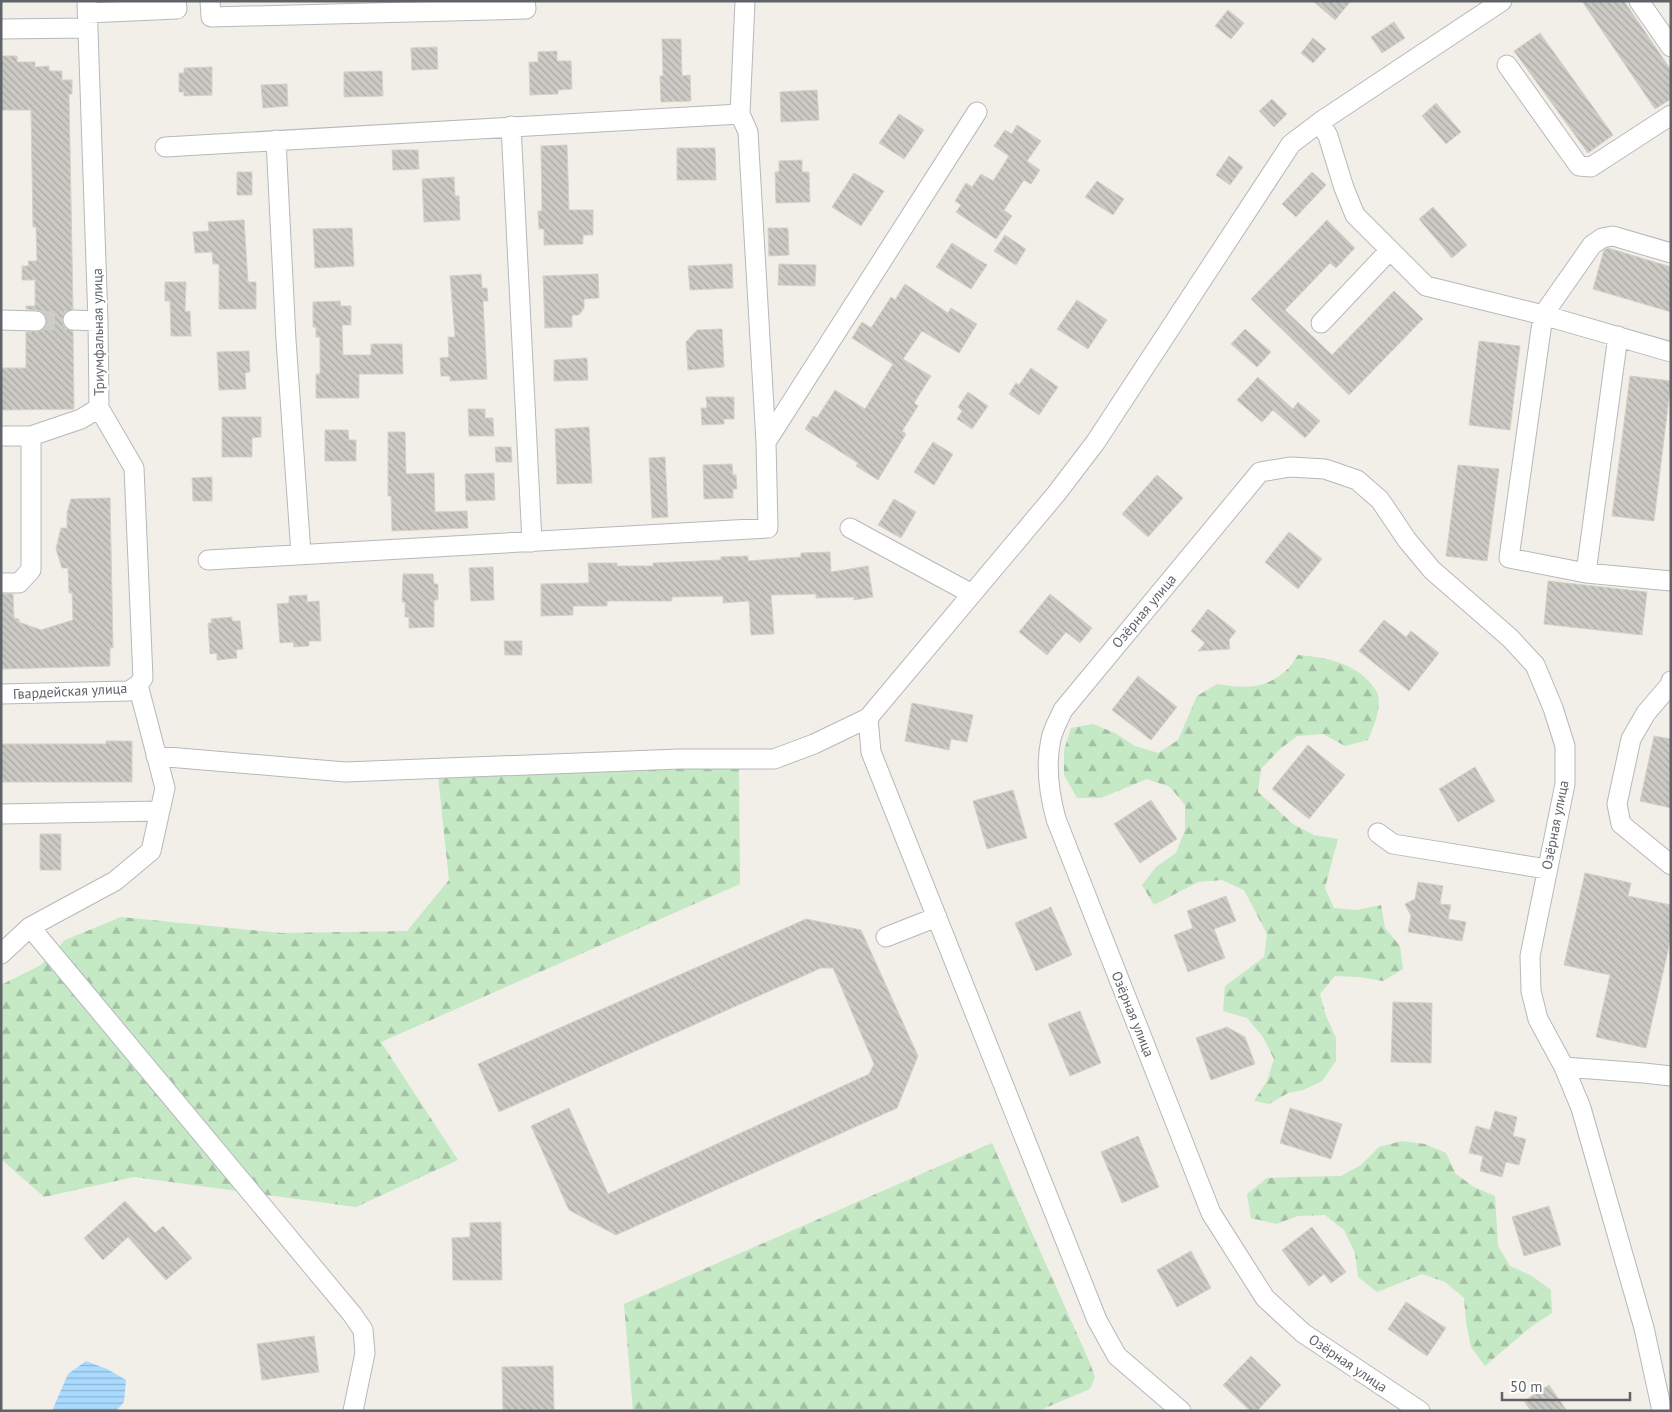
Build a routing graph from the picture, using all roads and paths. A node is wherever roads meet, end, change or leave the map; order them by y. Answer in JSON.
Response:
{"nodes":[{"id":1,"x":176,"y":1,"type":"edge"},
{"id":2,"x":210,"y":1,"type":"edge"},
{"id":3,"x":526,"y":1,"type":"edge"},
{"id":4,"x":745,"y":1,"type":"edge"},
{"id":5,"x":1502,"y":1,"type":"edge"},
{"id":6,"x":1639,"y":1,"type":"edge"},
{"id":7,"x":87,"y":14,"type":"edge"},
{"id":8,"x":1,"y":29,"type":"edge"},
{"id":9,"x":1671,"y":47,"type":"edge"},
{"id":10,"x":1507,"y":65,"type":"dead end"},
{"id":11,"x":977,"y":112,"type":"dead end"},
{"id":12,"x":740,"y":114,"type":"junction"},
{"id":13,"x":1671,"y":115,"type":"edge"},
{"id":14,"x":1320,"y":122,"type":"junction"},
{"id":15,"x":511,"y":126,"type":"junction"},
{"id":16,"x":276,"y":140,"type":"junction"},
{"id":17,"x":165,"y":147,"type":"dead end"},
{"id":18,"x":1390,"y":250,"type":"junction"},
{"id":19,"x":1671,"y":253,"type":"edge"},
{"id":20,"x":1543,"y":315,"type":"junction"},
{"id":21,"x":1,"y":320,"type":"edge"},
{"id":22,"x":73,"y":320,"type":"tunnel mouth"},
{"id":23,"x":36,"y":321,"type":"tunnel mouth"},
{"id":24,"x":98,"y":321,"type":"junction"},
{"id":25,"x":1321,"y":323,"type":"dead end"},
{"id":26,"x":1618,"y":336,"type":"junction"},
{"id":27,"x":1671,"y":352,"type":"edge"},
{"id":28,"x":99,"y":408,"type":"junction"},
{"id":29,"x":1,"y":436,"type":"edge"},
{"id":30,"x":31,"y":436,"type":"junction"},
{"id":31,"x":766,"y":442,"type":"junction"},
{"id":32,"x":850,"y":528,"type":"dead end"},
{"id":33,"x":532,"y":542,"type":"junction"},
{"id":34,"x":301,"y":554,"type":"junction"},
{"id":35,"x":208,"y":560,"type":"dead end"},
{"id":36,"x":1586,"y":573,"type":"junction"},
{"id":37,"x":1671,"y":581,"type":"edge"},
{"id":38,"x":1,"y":583,"type":"edge"},
{"id":39,"x":972,"y":594,"type":"junction"},
{"id":40,"x":1671,"y":681,"type":"edge"},
{"id":41,"x":138,"y":685,"type":"junction"},
{"id":42,"x":1,"y":694,"type":"edge"},
{"id":43,"x":868,"y":718,"type":"junction"},
{"id":44,"x":156,"y":756,"type":"junction"},
{"id":45,"x":160,"y":811,"type":"junction"},
{"id":46,"x":1,"y":814,"type":"edge"},
{"id":47,"x":1378,"y":833,"type":"dead end"},
{"id":48,"x":1671,"y":865,"type":"edge"},
{"id":49,"x":1547,"y":869,"type":"junction"},
{"id":50,"x":937,"y":917,"type":"junction"},
{"id":51,"x":30,"y":927,"type":"junction"},
{"id":52,"x":886,"y":937,"type":"dead end"},
{"id":53,"x":1,"y":954,"type":"edge"},
{"id":54,"x":1564,"y":1067,"type":"junction"},
{"id":55,"x":1671,"y":1076,"type":"edge"},
{"id":56,"x":353,"y":1411,"type":"edge"},
{"id":57,"x":1181,"y":1411,"type":"edge"},
{"id":58,"x":1420,"y":1411,"type":"edge"},
{"id":59,"x":1662,"y":1411,"type":"edge"}],
"edges":[{"from":1,"to":7,"type":"street"},
{"from":2,"to":3,"type":"street"},
{"from":4,"to":12,"type":"street"},
{"from":5,"to":14,"type":"street"},
{"from":6,"to":9,"type":"street"},
{"from":7,"to":8,"type":"street"},
{"from":7,"to":24,"type":"street","name":"Триумфальная улица"},
{"from":10,"to":13,"type":"street"},
{"from":11,"to":31,"type":"street"},
{"from":12,"to":15,"type":"street"},
{"from":12,"to":31,"type":"street"},
{"from":14,"to":18,"type":"street"},
{"from":14,"to":39,"type":"street"},
{"from":15,"to":16,"type":"street"},
{"from":15,"to":33,"type":"street"},
{"from":16,"to":17,"type":"street"},
{"from":16,"to":34,"type":"street"},
{"from":18,"to":20,"type":"street"},
{"from":18,"to":25,"type":"street"},
{"from":19,"to":20,"type":"street"},
{"from":20,"to":26,"type":"street"},
{"from":20,"to":36,"type":"street"},
{"from":21,"to":23,"type":"street"},
{"from":22,"to":24,"type":"street"},
{"from":24,"to":28,"type":"street","name":"Триумфальная улица"},
{"from":26,"to":27,"type":"street"},
{"from":26,"to":36,"type":"street"},
{"from":28,"to":30,"type":"street"},
{"from":28,"to":41,"type":"street","name":"Триумфальная улица"},
{"from":29,"to":30,"type":"street"},
{"from":30,"to":38,"type":"street"},
{"from":31,"to":33,"type":"street"},
{"from":32,"to":39,"type":"street"},
{"from":33,"to":34,"type":"street"},
{"from":34,"to":35,"type":"street"},
{"from":36,"to":37,"type":"street"},
{"from":39,"to":43,"type":"street"},
{"from":40,"to":48,"type":"street"},
{"from":41,"to":42,"type":"street","name":"Гвардейская улица"},
{"from":41,"to":44,"type":"street"},
{"from":43,"to":44,"type":"street"},
{"from":43,"to":50,"type":"street"},
{"from":44,"to":45,"type":"street"},
{"from":45,"to":46,"type":"street"},
{"from":45,"to":51,"type":"street"},
{"from":47,"to":49,"type":"street"},
{"from":49,"to":54,"type":"street","name":"Озёрная улица"},
{"from":49,"to":58,"type":"street","name":"Озёрная улица"},
{"from":50,"to":52,"type":"street"},
{"from":50,"to":57,"type":"street"},
{"from":51,"to":53,"type":"street"},
{"from":51,"to":56,"type":"street"},
{"from":54,"to":55,"type":"street"},
{"from":54,"to":59,"type":"street","name":"Озёрная улица"}]}
